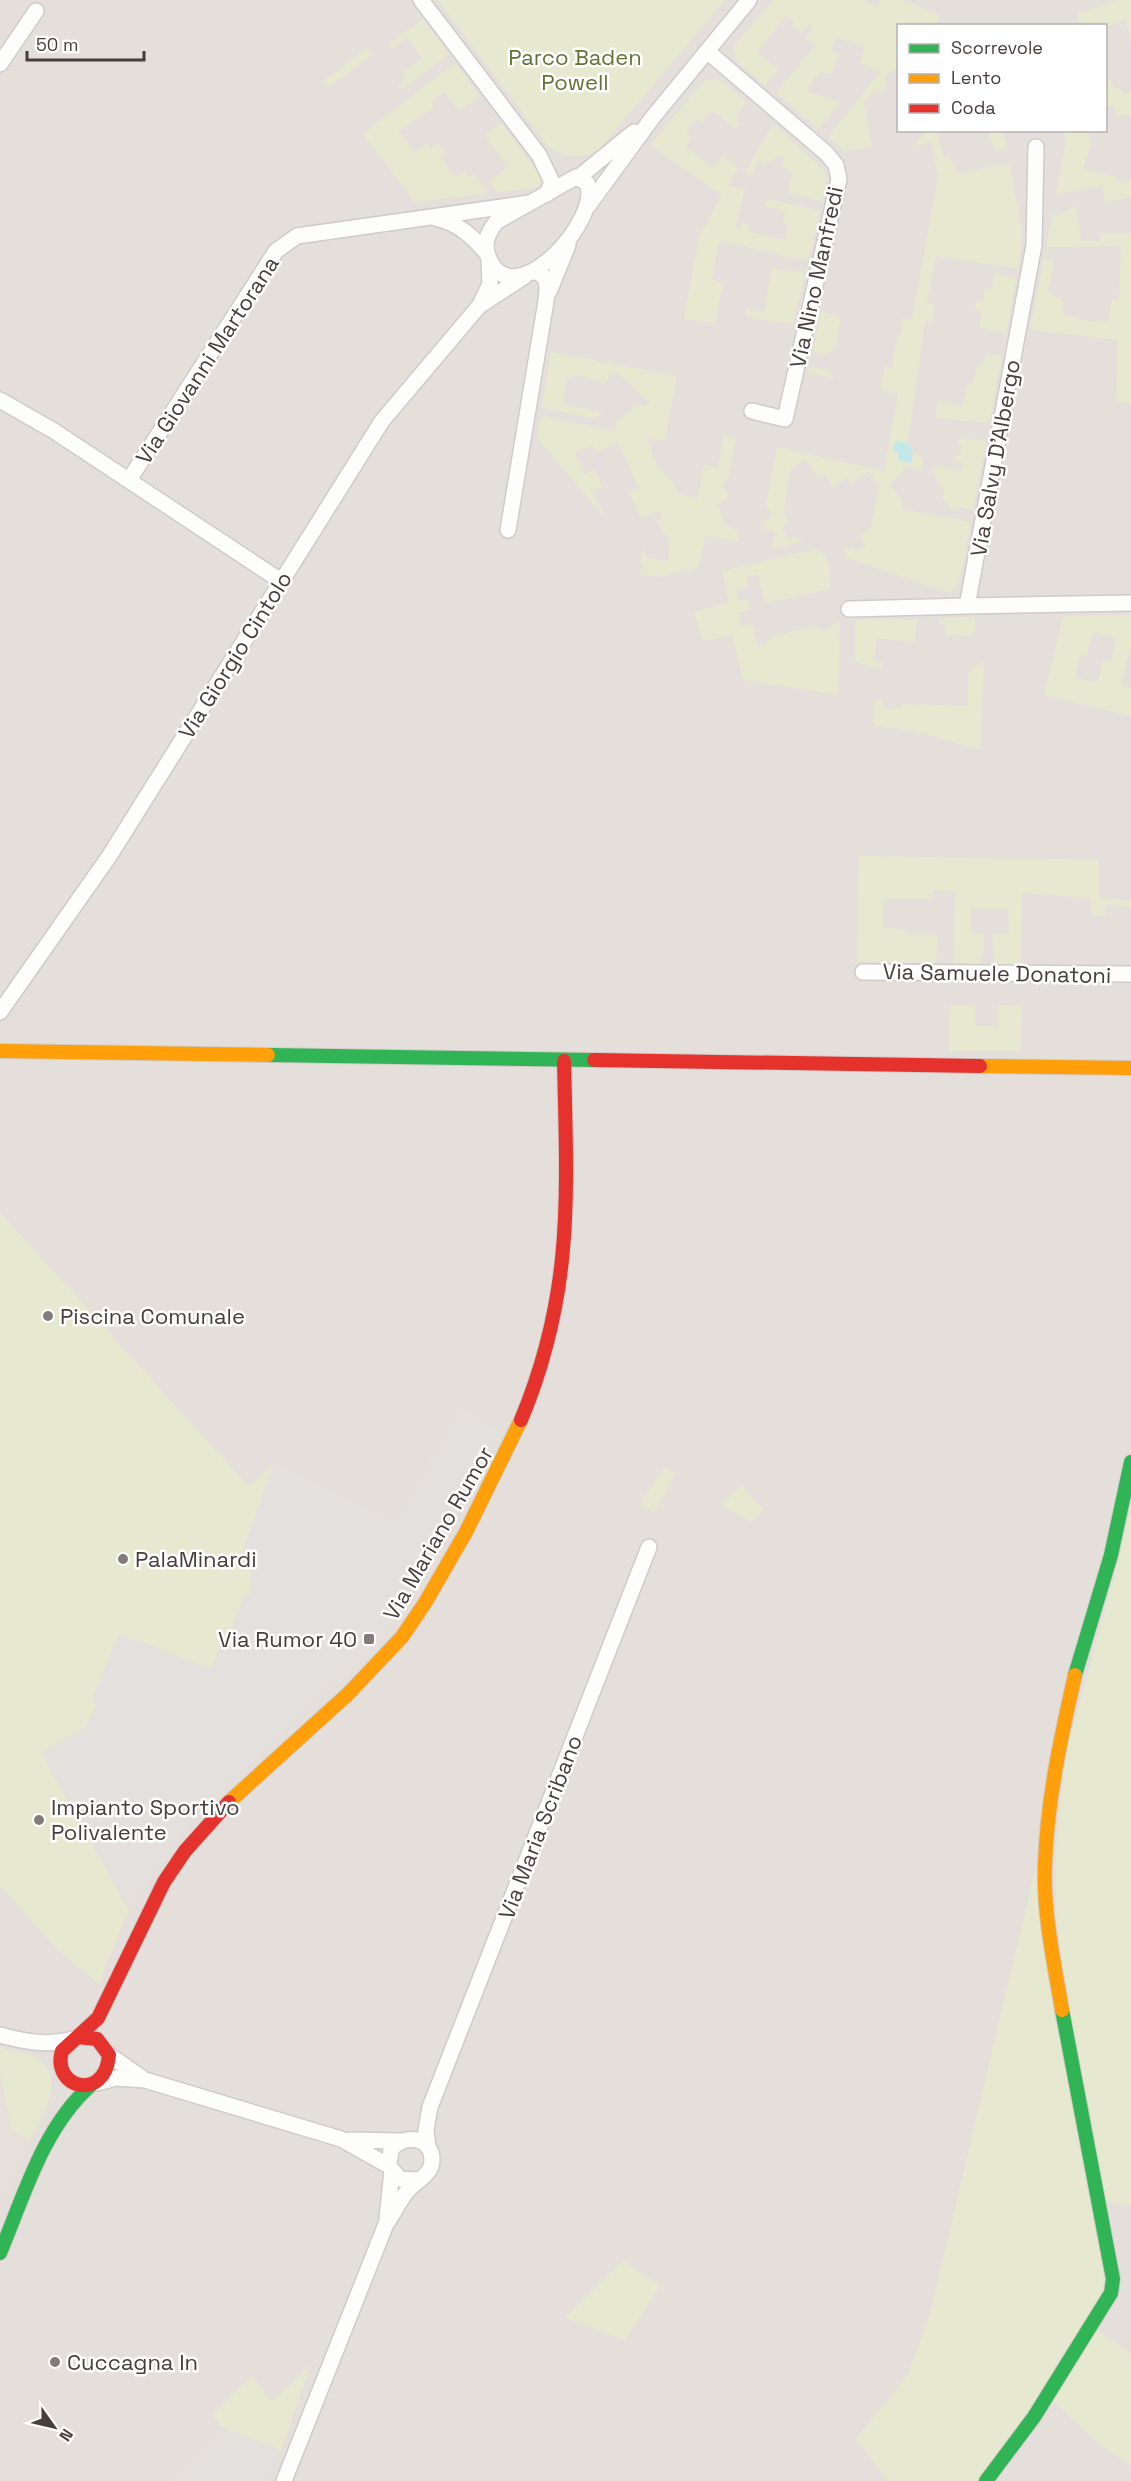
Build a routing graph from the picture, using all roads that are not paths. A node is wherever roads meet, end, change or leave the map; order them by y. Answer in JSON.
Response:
{"nodes":[{"id":1,"x":421,"y":0,"type":"edge"},
{"id":2,"x":749,"y":0,"type":"edge"},
{"id":3,"x":36,"y":11,"type":"dead end"},
{"id":4,"x":707,"y":51,"type":"junction"},
{"id":5,"x":0,"y":64,"type":"edge"},
{"id":6,"x":652,"y":117,"type":"junction"},
{"id":7,"x":1036,"y":147,"type":"dead end"},
{"id":8,"x":539,"y":155,"type":"junction"},
{"id":9,"x":578,"y":177,"type":"junction"},
{"id":10,"x":547,"y":194,"type":"junction"},
{"id":11,"x":529,"y":203,"type":"junction"},
{"id":12,"x":429,"y":217,"type":"junction"},
{"id":13,"x":578,"y":221,"type":"junction"},
{"id":14,"x":488,"y":256,"type":"junction"},
{"id":15,"x":532,"y":273,"type":"junction"},
{"id":16,"x":546,"y":301,"type":"junction"},
{"id":17,"x":480,"y":305,"type":"junction"},
{"id":18,"x":0,"y":400,"type":"edge"},
{"id":19,"x":752,"y":411,"type":"dead end"},
{"id":20,"x":129,"y":480,"type":"junction"},
{"id":21,"x":508,"y":530,"type":"dead end"},
{"id":22,"x":281,"y":581,"type":"junction"},
{"id":23,"x":1131,"y":603,"type":"edge"},
{"id":24,"x":967,"y":606,"type":"junction"},
{"id":25,"x":849,"y":609,"type":"dead end"},
{"id":26,"x":863,"y":972,"type":"dead end"},
{"id":27,"x":1131,"y":975,"type":"edge"},
{"id":28,"x":0,"y":1012,"type":"edge"},
{"id":29,"x":0,"y":1051,"type":"edge"},
{"id":30,"x":564,"y":1061,"type":"junction"},
{"id":31,"x":1131,"y":1068,"type":"edge"},
{"id":32,"x":1131,"y":1462,"type":"edge"},
{"id":33,"x":649,"y":1547,"type":"dead end"},
{"id":34,"x":111,"y":1997,"type":"junction"},
{"id":35,"x":0,"y":2035,"type":"edge"},
{"id":36,"x":76,"y":2038,"type":"junction"},
{"id":37,"x":22,"y":2041,"type":"junction"},
{"id":38,"x":108,"y":2051,"type":"junction"},
{"id":39,"x":61,"y":2067,"type":"junction"},
{"id":40,"x":145,"y":2080,"type":"junction"},
{"id":41,"x":93,"y":2084,"type":"junction"},
{"id":42,"x":430,"y":2107,"type":"junction"},
{"id":43,"x":57,"y":2124,"type":"junction"},
{"id":44,"x":341,"y":2139,"type":"junction"},
{"id":45,"x":402,"y":2140,"type":"junction"},
{"id":46,"x":428,"y":2147,"type":"junction"},
{"id":47,"x":391,"y":2169,"type":"junction"},
{"id":48,"x":418,"y":2180,"type":"junction"},
{"id":49,"x":386,"y":2224,"type":"junction"},
{"id":50,"x":0,"y":2253,"type":"edge"},
{"id":51,"x":284,"y":2481,"type":"edge"},
{"id":52,"x":986,"y":2481,"type":"edge"}],
"edges":[{"from":1,"to":8,"type":"street"},
{"from":2,"to":4,"type":"street"},
{"from":3,"to":5,"type":"street"},
{"from":4,"to":6,"type":"street"},
{"from":4,"to":19,"type":"street","name":"Via Nino Manfredi"},
{"from":6,"to":9,"type":"street","name":"Via Giorgio Cintolo"},
{"from":6,"to":13,"type":"street"},
{"from":7,"to":24,"type":"street","name":"Via Salvy D'Albergo"},
{"from":8,"to":9,"type":"street"},
{"from":8,"to":10,"type":"street"},
{"from":9,"to":10,"type":"street","name":"Via Giorgio Cintolo"},
{"from":9,"to":13,"type":"street"},
{"from":10,"to":11,"type":"street","name":"Via Giorgio Cintolo"},
{"from":11,"to":12,"type":"street","name":"Via Giovanni Martorana"},
{"from":11,"to":14,"type":"street","name":"Via Giorgio Cintolo"},
{"from":12,"to":14,"type":"street"},
{"from":12,"to":20,"type":"street","name":"Via Giovanni Martorana"},
{"from":13,"to":15,"type":"street","name":"Via Giorgio Cintolo"},
{"from":13,"to":16,"type":"street"},
{"from":14,"to":15,"type":"street"},
{"from":14,"to":17,"type":"street","name":"Via Giorgio Cintolo"},
{"from":15,"to":16,"type":"street"},
{"from":15,"to":17,"type":"street","name":"Via Giorgio Cintolo"},
{"from":16,"to":21,"type":"street"},
{"from":17,"to":22,"type":"street","name":"Via Giorgio Cintolo"},
{"from":18,"to":20,"type":"street"},
{"from":20,"to":22,"type":"street"},
{"from":22,"to":28,"type":"street","name":"Via Giorgio Cintolo"},
{"from":23,"to":24,"type":"street"},
{"from":24,"to":25,"type":"street"},
{"from":26,"to":27,"type":"street","name":"Via Samuele Donatoni"},
{"from":29,"to":30,"type":"street"},
{"from":30,"to":31,"type":"street"},
{"from":30,"to":34,"type":"street","name":"Via Mariano Rumor"},
{"from":32,"to":52,"type":"street"},
{"from":33,"to":42,"type":"street","name":"Via Maria Scribano"},
{"from":34,"to":36,"type":"street"},
{"from":34,"to":38,"type":"street"},
{"from":35,"to":37,"type":"street"},
{"from":36,"to":37,"type":"street"},
{"from":36,"to":38,"type":"street"},
{"from":36,"to":39,"type":"street"},
{"from":37,"to":39,"type":"street"},
{"from":38,"to":40,"type":"street"},
{"from":38,"to":41,"type":"street"},
{"from":39,"to":41,"type":"street"},
{"from":39,"to":43,"type":"street"},
{"from":40,"to":41,"type":"street"},
{"from":40,"to":44,"type":"street"},
{"from":41,"to":43,"type":"street"},
{"from":42,"to":45,"type":"street"},
{"from":42,"to":46,"type":"street"},
{"from":43,"to":50,"type":"street"},
{"from":44,"to":45,"type":"street"},
{"from":44,"to":47,"type":"street"},
{"from":45,"to":46,"type":"street"},
{"from":45,"to":47,"type":"street"},
{"from":46,"to":48,"type":"street"},
{"from":47,"to":48,"type":"street"},
{"from":47,"to":49,"type":"street"},
{"from":48,"to":49,"type":"street"},
{"from":49,"to":51,"type":"street"}]}
